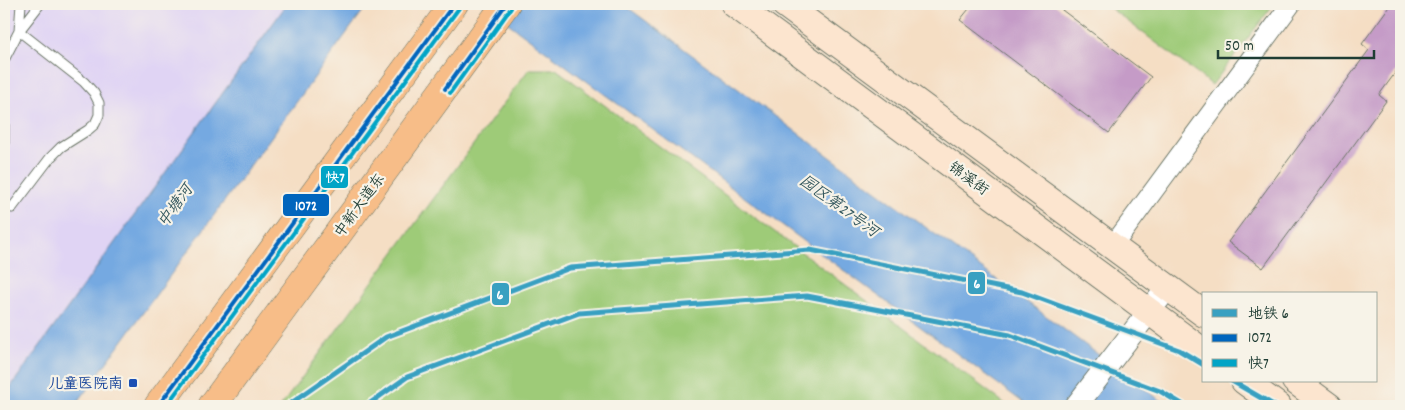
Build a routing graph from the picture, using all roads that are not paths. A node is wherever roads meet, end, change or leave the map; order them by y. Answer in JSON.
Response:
{"nodes":[{"id":1,"x":21,"y":4,"type":"edge"},
{"id":2,"x":40,"y":4,"type":"edge"},
{"id":3,"x":454,"y":4,"type":"edge"},
{"id":4,"x":734,"y":4,"type":"edge"},
{"id":5,"x":784,"y":4,"type":"edge"},
{"id":6,"x":1291,"y":4,"type":"edge"},
{"id":7,"x":500,"y":13,"type":"edge"},
{"id":8,"x":19,"y":31,"type":"junction"},
{"id":9,"x":4,"y":60,"type":"edge"},
{"id":10,"x":4,"y":117,"type":"edge"},
{"id":11,"x":4,"y":156,"type":"edge"},
{"id":12,"x":12,"y":208,"type":"dead end"},
{"id":13,"x":1112,"y":247,"type":"junction"},
{"id":14,"x":1168,"y":287,"type":"junction"},
{"id":15,"x":1149,"y":311,"type":"junction"},
{"id":16,"x":1202,"y":312,"type":"edge"},
{"id":17,"x":1202,"y":351,"type":"edge"},
{"id":18,"x":1245,"y":382,"type":"edge"},
{"id":19,"x":1296,"y":382,"type":"edge"},
{"id":20,"x":158,"y":406,"type":"edge"},
{"id":21,"x":212,"y":406,"type":"edge"},
{"id":22,"x":1076,"y":406,"type":"edge"},
{"id":23,"x":1278,"y":406,"type":"edge"},
{"id":24,"x":1329,"y":406,"type":"edge"}],
"edges":[{"from":1,"to":8,"type":"lane"},
{"from":2,"to":8,"type":"lane"},
{"from":3,"to":20,"type":"main road"},
{"from":4,"to":15,"type":"main road","name":"锦溪街"},
{"from":5,"to":13,"type":"main road","name":"锦溪街"},
{"from":6,"to":13,"type":"street"},
{"from":7,"to":21,"type":"main road","name":"中新大道东"},
{"from":8,"to":9,"type":"lane"},
{"from":8,"to":12,"type":"lane"},
{"from":10,"to":11,"type":"lane"},
{"from":13,"to":14,"type":"main road","name":"锦溪街"},
{"from":14,"to":15,"type":"street"},
{"from":14,"to":16,"type":"main road","name":"锦溪街"},
{"from":15,"to":17,"type":"main road","name":"锦溪街"},
{"from":15,"to":22,"type":"street"},
{"from":18,"to":23,"type":"main road"},
{"from":19,"to":24,"type":"main road"}]}
